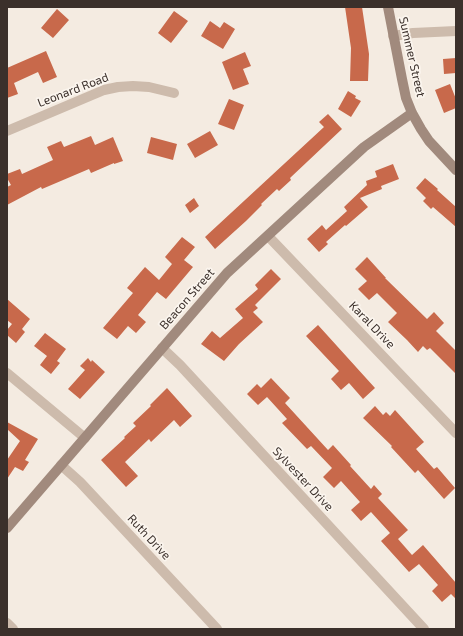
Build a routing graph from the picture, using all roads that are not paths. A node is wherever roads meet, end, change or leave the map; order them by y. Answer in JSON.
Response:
{"nodes":[{"id":1,"x":390,"y":8,"type":"edge"},
{"id":2,"x":456,"y":31,"type":"edge"},
{"id":3,"x":394,"y":36,"type":"junction"},
{"id":4,"x":174,"y":93,"type":"dead end"},
{"id":5,"x":412,"y":113,"type":"junction"},
{"id":6,"x":7,"y":131,"type":"edge"},
{"id":7,"x":456,"y":170,"type":"edge"},
{"id":8,"x":268,"y":236,"type":"junction"},
{"id":9,"x":162,"y":348,"type":"junction"},
{"id":10,"x":7,"y":374,"type":"edge"},
{"id":11,"x":456,"y":433,"type":"edge"},
{"id":12,"x":85,"y":438,"type":"junction"},
{"id":13,"x":61,"y":466,"type":"junction"},
{"id":14,"x":7,"y":528,"type":"edge"},
{"id":15,"x":7,"y":623,"type":"edge"},
{"id":16,"x":12,"y":629,"type":"edge"},
{"id":17,"x":217,"y":629,"type":"edge"},
{"id":18,"x":424,"y":629,"type":"edge"}],
"edges":[{"from":1,"to":3,"type":"street","name":"Summer Street"},
{"from":2,"to":3,"type":"street"},
{"from":3,"to":5,"type":"street","name":"Summer Street"},
{"from":4,"to":6,"type":"street","name":"Leonard Road"},
{"from":5,"to":7,"type":"street","name":"Summer Street"},
{"from":5,"to":8,"type":"street","name":"Beacon Street"},
{"from":8,"to":9,"type":"street","name":"Beacon Street"},
{"from":8,"to":11,"type":"street","name":"Karal Drive"},
{"from":9,"to":12,"type":"street","name":"Beacon Street"},
{"from":9,"to":18,"type":"street","name":"Sylvester Drive"},
{"from":10,"to":12,"type":"street"},
{"from":12,"to":13,"type":"street","name":"Beacon Street"},
{"from":13,"to":14,"type":"street","name":"Beacon Street"},
{"from":13,"to":17,"type":"street","name":"Ruth Drive"},
{"from":15,"to":16,"type":"street"}]}
